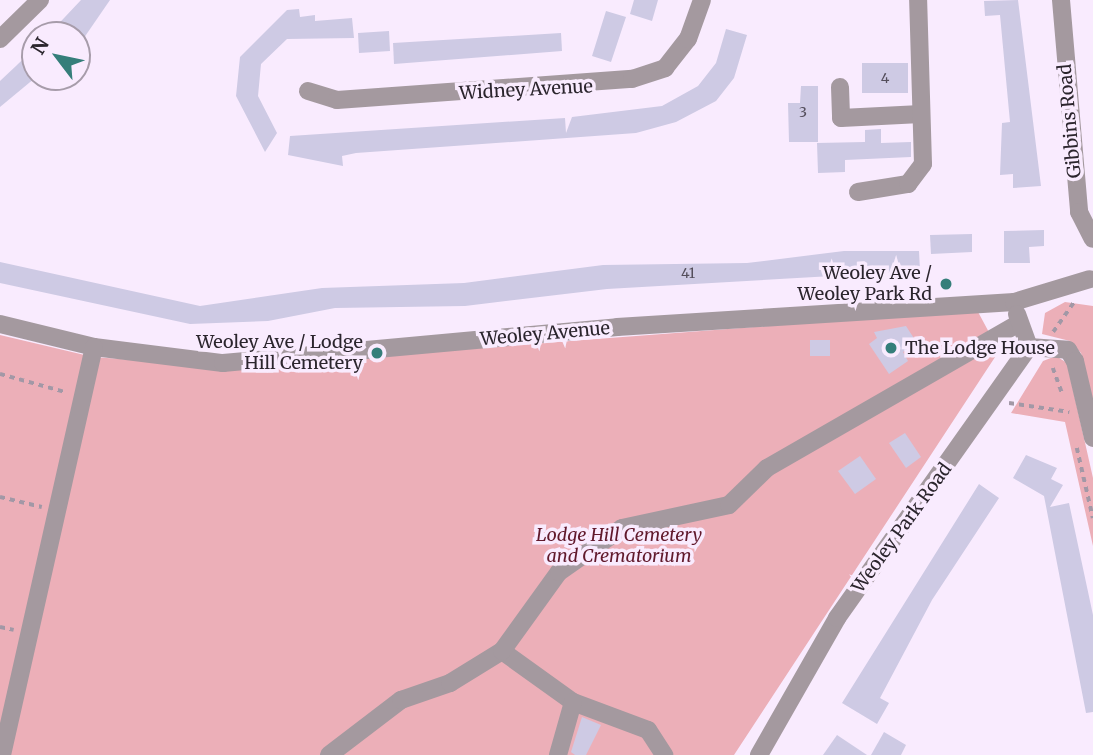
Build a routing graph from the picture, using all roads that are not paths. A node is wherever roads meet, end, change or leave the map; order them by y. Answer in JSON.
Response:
{"nodes":[{"id":1,"x":40,"y":0,"type":"edge"},
{"id":2,"x":702,"y":0,"type":"edge"},
{"id":3,"x":918,"y":0,"type":"edge"},
{"id":4,"x":1061,"y":0,"type":"edge"},
{"id":5,"x":0,"y":39,"type":"edge"},
{"id":6,"x":840,"y":87,"type":"dead end"},
{"id":7,"x":308,"y":91,"type":"dead end"},
{"id":8,"x":921,"y":114,"type":"junction"},
{"id":9,"x":858,"y":192,"type":"dead end"},
{"id":10,"x":1093,"y":239,"type":"edge"},
{"id":11,"x":1092,"y":276,"type":"edge"},
{"id":12,"x":1014,"y":302,"type":"junction"},
{"id":13,"x":1019,"y":323,"type":"junction"},
{"id":14,"x":0,"y":324,"type":"edge"},
{"id":15,"x":1037,"y":346,"type":"junction"},
{"id":16,"x":94,"y":347,"type":"junction"},
{"id":17,"x":1093,"y":438,"type":"edge"},
{"id":18,"x":502,"y":651,"type":"junction"},
{"id":19,"x":573,"y":702,"type":"junction"},
{"id":20,"x":2,"y":755,"type":"edge"},
{"id":21,"x":329,"y":755,"type":"edge"},
{"id":22,"x":558,"y":755,"type":"edge"},
{"id":23,"x":664,"y":755,"type":"edge"},
{"id":24,"x":760,"y":755,"type":"edge"}],
"edges":[{"from":1,"to":5,"type":"street"},
{"from":2,"to":7,"type":"street","name":"Widney Avenue"},
{"from":3,"to":8,"type":"street"},
{"from":4,"to":10,"type":"street","name":"Gibbins Road"},
{"from":6,"to":8,"type":"street"},
{"from":8,"to":9,"type":"street"},
{"from":11,"to":12,"type":"street","name":"Weoley Avenue"},
{"from":12,"to":13,"type":"street"},
{"from":12,"to":16,"type":"street","name":"Weoley Avenue"},
{"from":13,"to":15,"type":"street"},
{"from":13,"to":18,"type":"street"},
{"from":14,"to":16,"type":"street","name":"Weoley Avenue"},
{"from":15,"to":17,"type":"street"},
{"from":15,"to":24,"type":"street","name":"Weoley Park Road"},
{"from":16,"to":20,"type":"street"},
{"from":18,"to":19,"type":"street"},
{"from":18,"to":21,"type":"street"},
{"from":19,"to":22,"type":"street"},
{"from":19,"to":23,"type":"street"}]}
